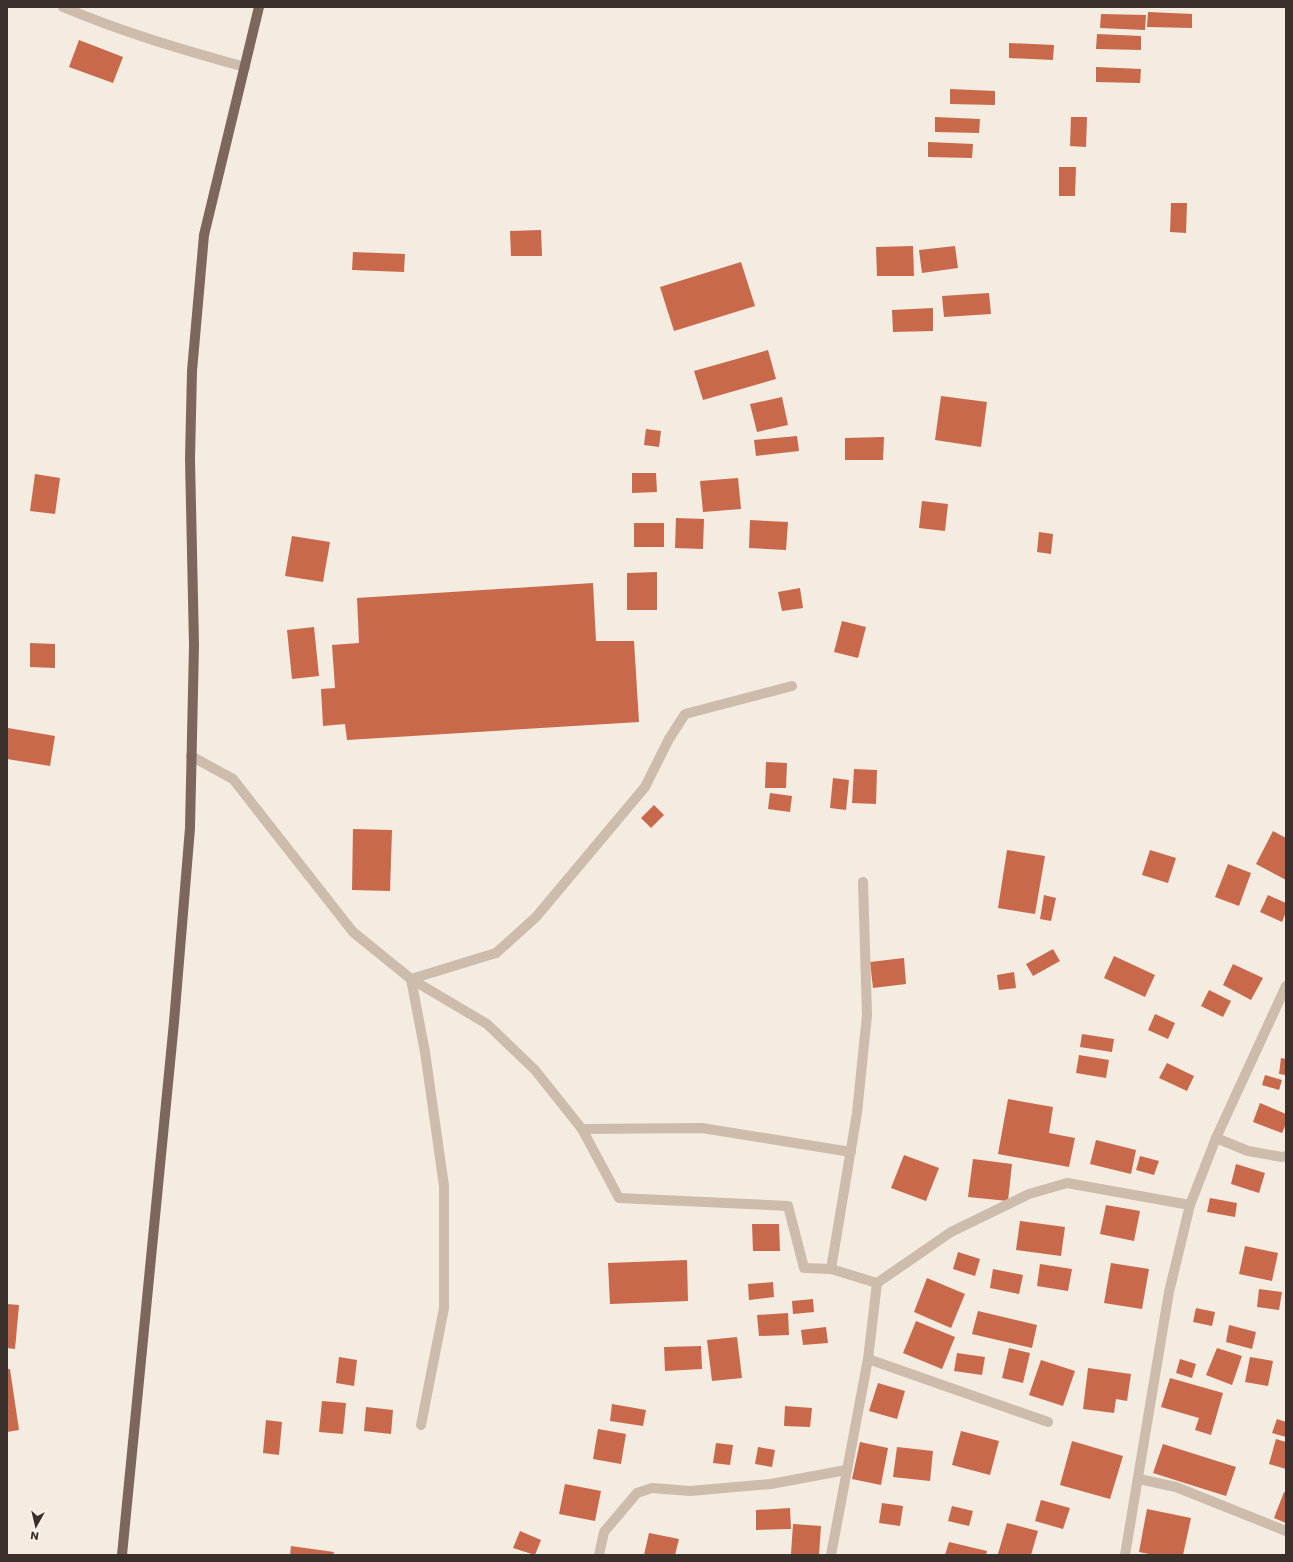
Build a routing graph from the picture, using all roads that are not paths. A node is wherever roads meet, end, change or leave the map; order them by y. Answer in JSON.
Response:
{"nodes":[{"id":1,"x":63,"y":7,"type":"edge"},
{"id":2,"x":259,"y":7,"type":"edge"},
{"id":3,"x":245,"y":67,"type":"junction"},
{"id":4,"x":792,"y":686,"type":"dead end"},
{"id":5,"x":192,"y":756,"type":"junction"},
{"id":6,"x":863,"y":882,"type":"dead end"},
{"id":7,"x":411,"y":979,"type":"junction"},
{"id":8,"x":1286,"y":986,"type":"edge"},
{"id":9,"x":582,"y":1129,"type":"junction"},
{"id":10,"x":1216,"y":1138,"type":"junction"},
{"id":11,"x":850,"y":1152,"type":"junction"},
{"id":12,"x":1286,"y":1156,"type":"edge"},
{"id":13,"x":1190,"y":1205,"type":"junction"},
{"id":14,"x":832,"y":1269,"type":"junction"},
{"id":15,"x":877,"y":1283,"type":"junction"},
{"id":16,"x":868,"y":1359,"type":"junction"},
{"id":17,"x":1048,"y":1422,"type":"dead end"},
{"id":18,"x":421,"y":1425,"type":"dead end"},
{"id":19,"x":846,"y":1470,"type":"junction"},
{"id":20,"x":1138,"y":1479,"type":"junction"},
{"id":21,"x":1286,"y":1532,"type":"edge"},
{"id":22,"x":122,"y":1555,"type":"edge"},
{"id":23,"x":600,"y":1555,"type":"edge"},
{"id":24,"x":831,"y":1555,"type":"edge"},
{"id":25,"x":1125,"y":1555,"type":"edge"}],
"edges":[{"from":1,"to":3,"type":"street"},
{"from":2,"to":3,"type":"main road"},
{"from":3,"to":5,"type":"main road"},
{"from":4,"to":7,"type":"street"},
{"from":5,"to":7,"type":"street"},
{"from":5,"to":22,"type":"main road"},
{"from":6,"to":11,"type":"street"},
{"from":7,"to":9,"type":"street"},
{"from":7,"to":18,"type":"street"},
{"from":8,"to":10,"type":"street"},
{"from":9,"to":11,"type":"street"},
{"from":9,"to":14,"type":"street"},
{"from":10,"to":12,"type":"street"},
{"from":10,"to":13,"type":"street"},
{"from":11,"to":14,"type":"street"},
{"from":13,"to":15,"type":"street"},
{"from":13,"to":20,"type":"street"},
{"from":14,"to":15,"type":"street"},
{"from":15,"to":16,"type":"street"},
{"from":16,"to":17,"type":"street"},
{"from":16,"to":19,"type":"street"},
{"from":19,"to":23,"type":"street"},
{"from":19,"to":24,"type":"street"},
{"from":20,"to":21,"type":"street"},
{"from":20,"to":25,"type":"street"}]}
